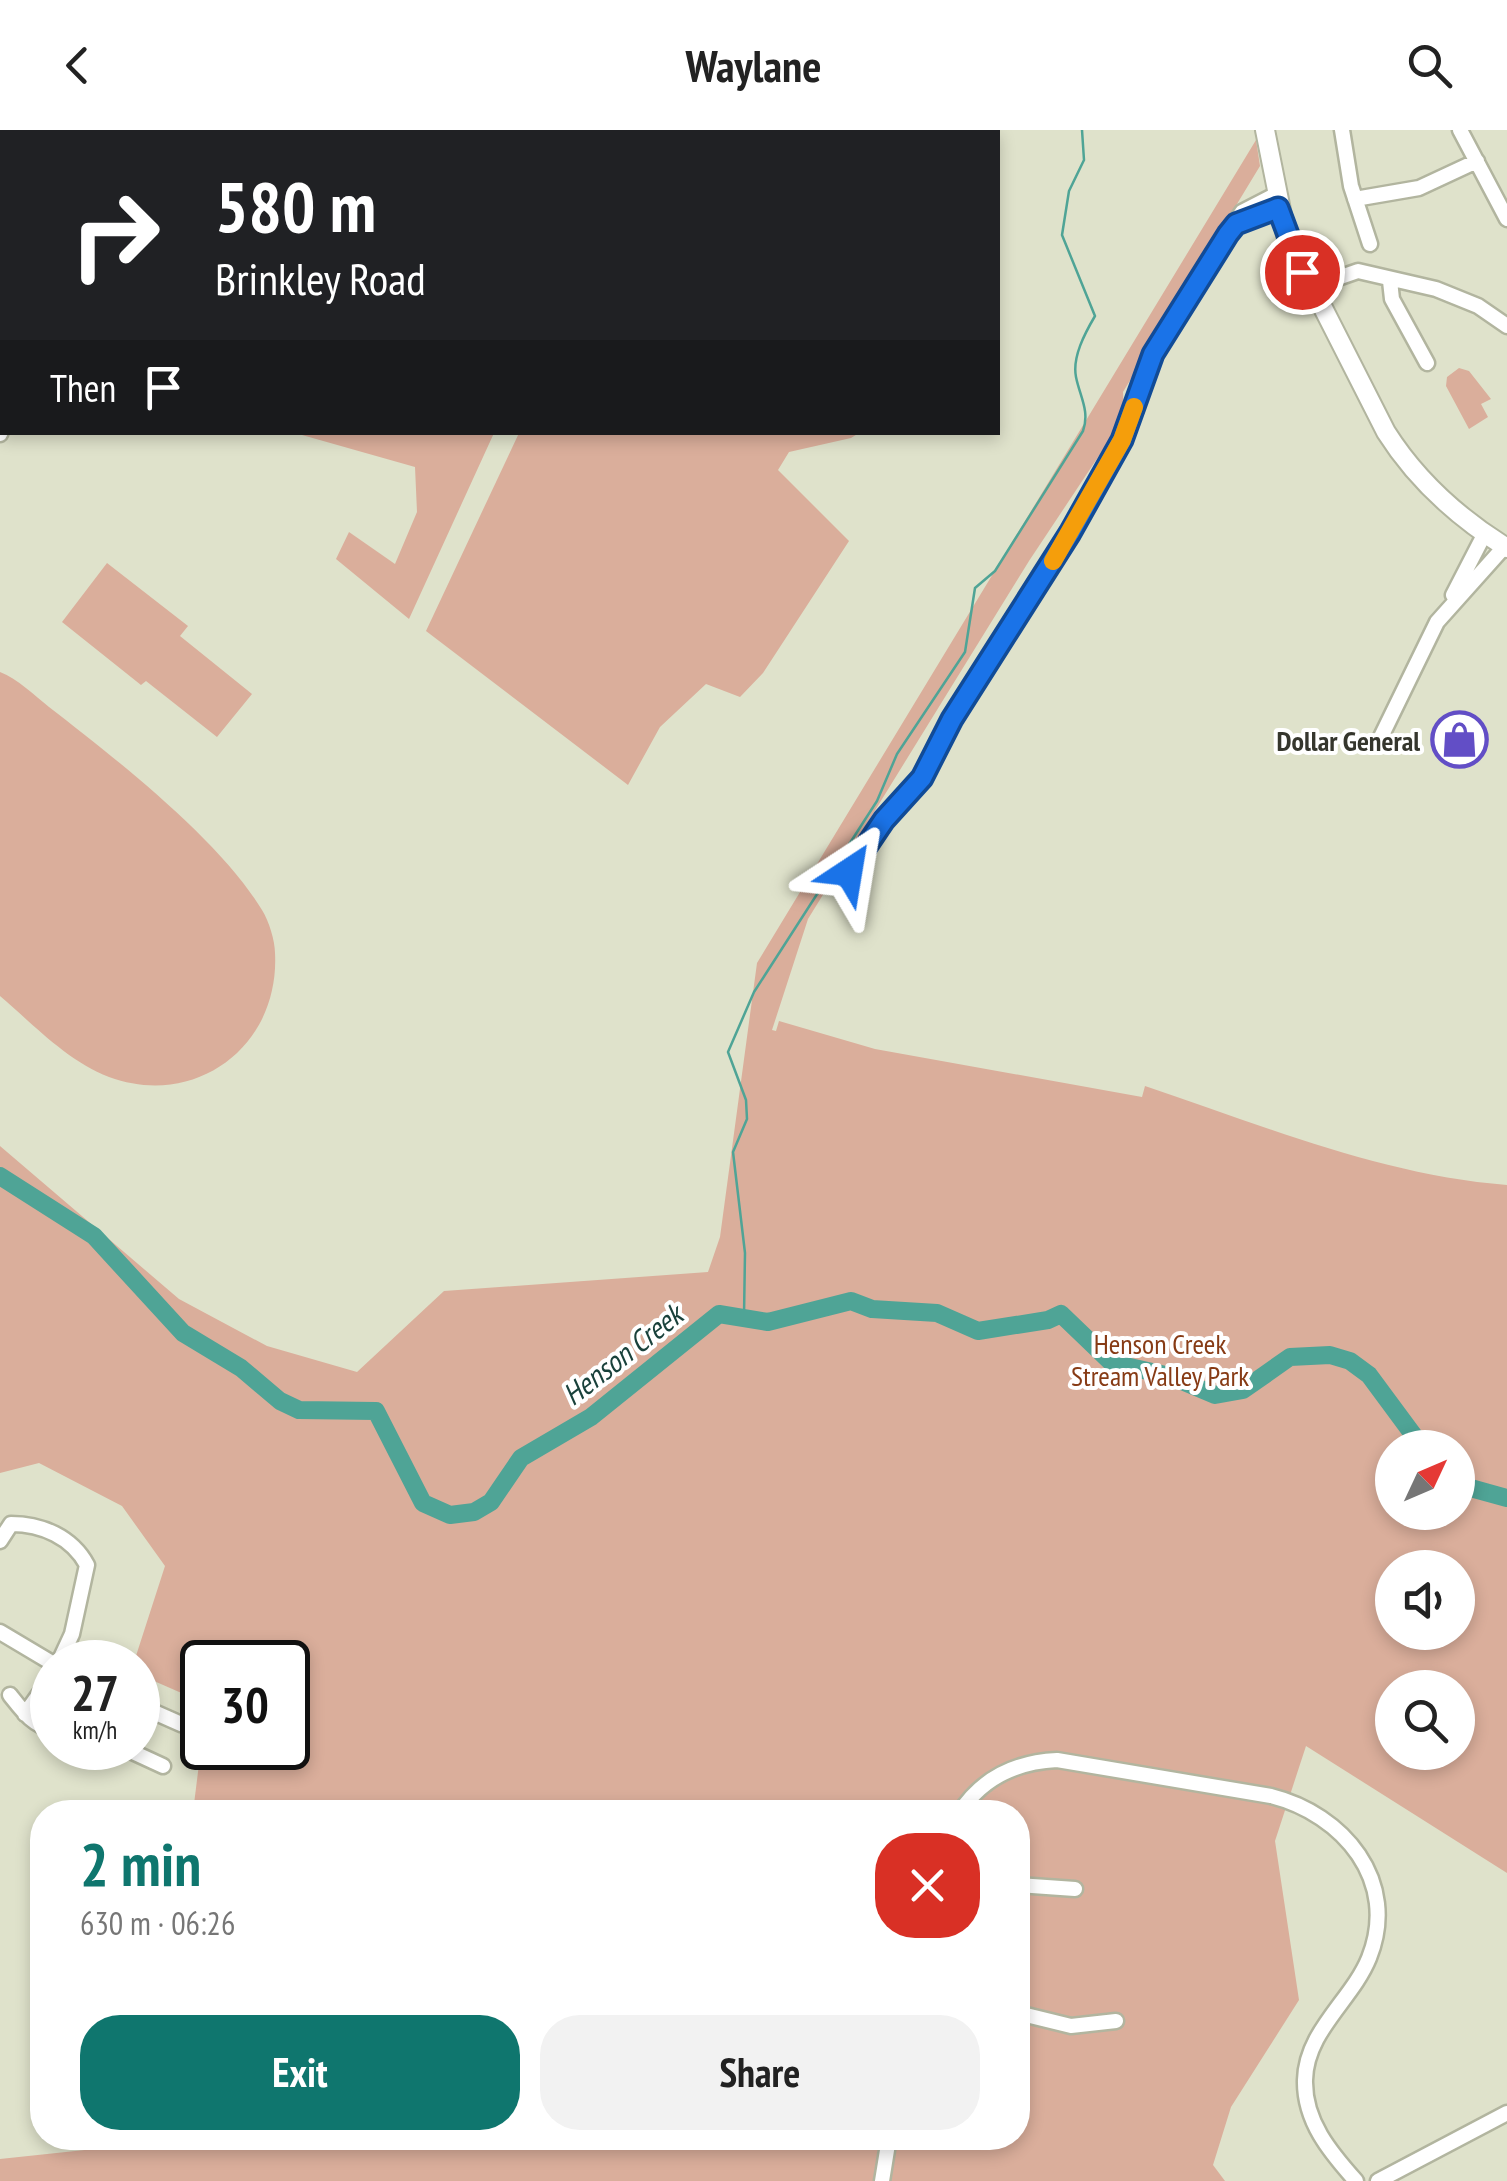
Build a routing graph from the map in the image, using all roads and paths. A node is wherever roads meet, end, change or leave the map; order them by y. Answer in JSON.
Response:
{"nodes":[{"id":1,"x":1265,"y":130,"type":"edge"},
{"id":2,"x":1342,"y":130,"type":"edge"},
{"id":3,"x":1460,"y":130,"type":"edge"},
{"id":4,"x":1478,"y":161,"type":"junction"},
{"id":5,"x":1355,"y":200,"type":"junction"},
{"id":6,"x":1277,"y":202,"type":"junction"},
{"id":7,"x":1507,"y":219,"type":"edge"},
{"id":8,"x":1370,"y":244,"type":"dead end"},
{"id":9,"x":1390,"y":281,"type":"junction"},
{"id":10,"x":1310,"y":288,"type":"junction"},
{"id":11,"x":1507,"y":326,"type":"edge"},
{"id":12,"x":1427,"y":362,"type":"dead end"},
{"id":13,"x":1500,"y":540,"type":"edge"},
{"id":14,"x":1445,"y":611,"type":"junction"},
{"id":15,"x":1378,"y":743,"type":"dead end"},
{"id":16,"x":849,"y":872,"type":"dead end"},
{"id":17,"x":0,"y":1540,"type":"edge"},
{"id":18,"x":0,"y":1632,"type":"edge"},
{"id":19,"x":69,"y":1640,"type":"edge"},
{"id":20,"x":30,"y":1649,"type":"edge"},
{"id":21,"x":10,"y":1695,"type":"dead end"},
{"id":22,"x":30,"y":1707,"type":"edge"},
{"id":23,"x":25,"y":1714,"type":"junction"},
{"id":24,"x":30,"y":1718,"type":"edge"},
{"id":25,"x":160,"y":1764,"type":"edge"},
{"id":26,"x":164,"y":1766,"type":"dead end"},
{"id":27,"x":970,"y":1800,"type":"edge"},
{"id":28,"x":1030,"y":1886,"type":"edge"},
{"id":29,"x":1075,"y":1890,"type":"dead end"},
{"id":30,"x":1030,"y":2017,"type":"edge"},
{"id":31,"x":1116,"y":2021,"type":"dead end"},
{"id":32,"x":1507,"y":2113,"type":"edge"},
{"id":33,"x":887,"y":2150,"type":"edge"},
{"id":34,"x":882,"y":2181,"type":"edge"},
{"id":35,"x":1356,"y":2181,"type":"edge"},
{"id":36,"x":1378,"y":2181,"type":"edge"}],
"edges":[{"from":1,"to":6,"type":"main road"},
{"from":2,"to":5,"type":"street"},
{"from":3,"to":4,"type":"street"},
{"from":4,"to":5,"type":"street"},
{"from":4,"to":7,"type":"street"},
{"from":5,"to":8,"type":"street"},
{"from":6,"to":10,"type":"main road"},
{"from":6,"to":16,"type":"street"},
{"from":9,"to":10,"type":"street"},
{"from":9,"to":11,"type":"street"},
{"from":9,"to":12,"type":"street"},
{"from":10,"to":13,"type":"main road"},
{"from":13,"to":14,"type":"street"},
{"from":13,"to":14,"type":"street"},
{"from":14,"to":15,"type":"street"},
{"from":17,"to":19,"type":"street"},
{"from":18,"to":20,"type":"street"},
{"from":21,"to":23,"type":"street"},
{"from":22,"to":23,"type":"street"},
{"from":23,"to":24,"type":"street"},
{"from":25,"to":26,"type":"street"},
{"from":27,"to":35,"type":"street"},
{"from":28,"to":29,"type":"street"},
{"from":30,"to":31,"type":"street"},
{"from":32,"to":36,"type":"street"},
{"from":33,"to":34,"type":"street"}]}
